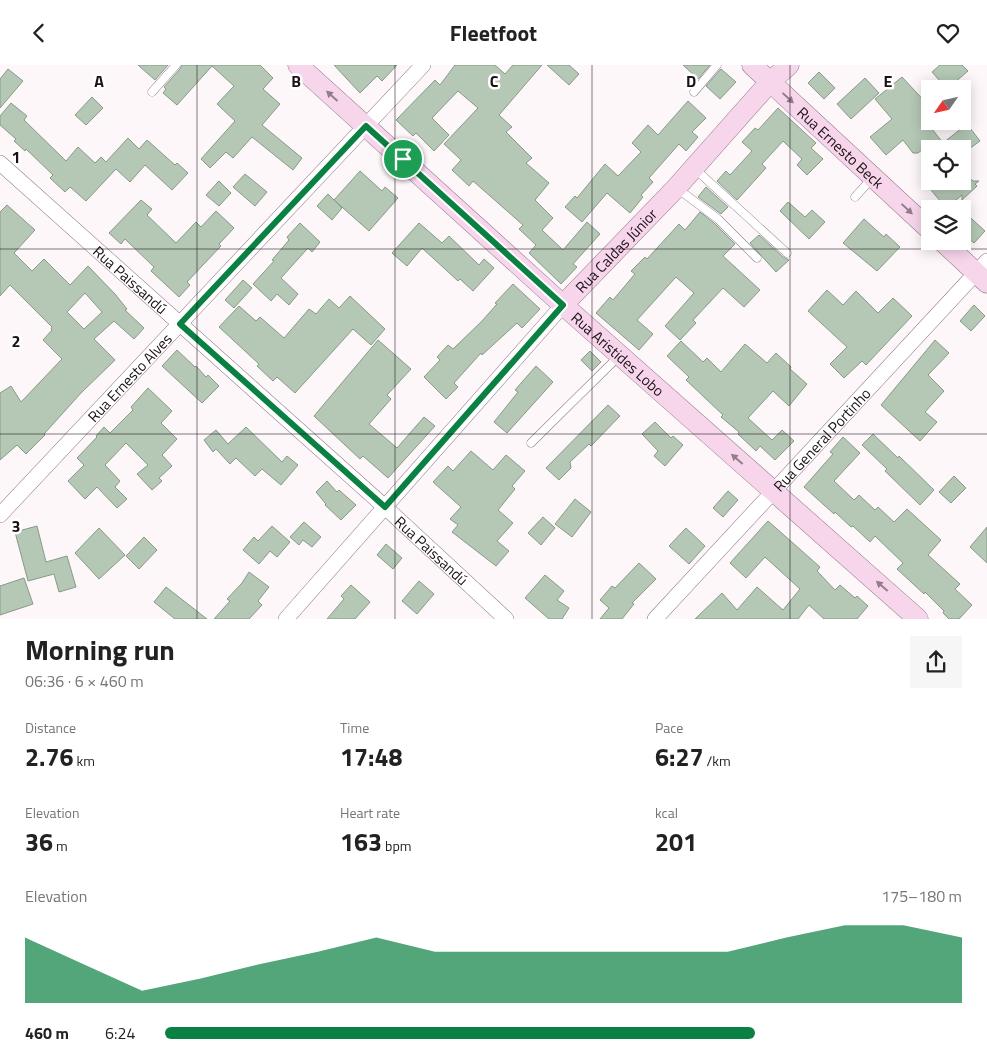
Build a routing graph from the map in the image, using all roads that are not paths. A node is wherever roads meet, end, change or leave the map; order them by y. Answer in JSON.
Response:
{"nodes":[{"id":1,"x":176,"y":65,"type":"edge"},
{"id":2,"x":298,"y":65,"type":"edge"},
{"id":3,"x":424,"y":65,"type":"edge"},
{"id":4,"x":717,"y":65,"type":"edge"},
{"id":5,"x":752,"y":65,"type":"edge"},
{"id":6,"x":789,"y":65,"type":"edge"},
{"id":7,"x":770,"y":81,"type":"junction"},
{"id":8,"x":152,"y":92,"type":"dead end"},
{"id":9,"x":694,"y":92,"type":"dead end"},
{"id":10,"x":366,"y":126,"type":"junction"},
{"id":11,"x":0,"y":163,"type":"edge"},
{"id":12,"x":694,"y":168,"type":"junction"},
{"id":13,"x":873,"y":177,"type":"junction"},
{"id":14,"x":676,"y":188,"type":"junction"},
{"id":15,"x":854,"y":197,"type":"dead end"},
{"id":16,"x":921,"y":222,"type":"edge"},
{"id":17,"x":954,"y":250,"type":"edge"},
{"id":18,"x":786,"y":253,"type":"dead end"},
{"id":19,"x":757,"y":258,"type":"dead end"},
{"id":20,"x":983,"y":272,"type":"edge"},
{"id":21,"x":563,"y":305,"type":"junction"},
{"id":22,"x":180,"y":324,"type":"junction"},
{"id":23,"x":620,"y":355,"type":"junction"},
{"id":24,"x":531,"y":443,"type":"dead end"},
{"id":25,"x":774,"y":491,"type":"junction"},
{"id":26,"x":385,"y":507,"type":"junction"},
{"id":27,"x":0,"y":515,"type":"edge"},
{"id":28,"x":286,"y":619,"type":"edge"},
{"id":29,"x":506,"y":619,"type":"edge"},
{"id":30,"x":656,"y":619,"type":"edge"},
{"id":31,"x":918,"y":619,"type":"edge"}],
"edges":[{"from":1,"to":8,"type":"lane"},
{"from":10,"to":2,"type":"street","name":"Rua Aristides Lobo","one_way":true},
{"from":3,"to":10,"type":"street","name":"Rua Ernesto Alves"},
{"from":4,"to":9,"type":"lane"},
{"from":5,"to":7,"type":"street","name":"Rua Ernesto Beck"},
{"from":6,"to":7,"type":"street","name":"Rua Caldas Júnior"},
{"from":7,"to":12,"type":"street","name":"Rua Caldas Júnior"},
{"from":7,"to":13,"type":"street","name":"Rua Ernesto Beck","one_way":true},
{"from":10,"to":21,"type":"street","name":"Rua Aristides Lobo"},
{"from":10,"to":22,"type":"street","name":"Rua Ernesto Alves"},
{"from":11,"to":22,"type":"street","name":"Rua Paissandú"},
{"from":12,"to":14,"type":"street","name":"Rua Caldas Júnior"},
{"from":12,"to":18,"type":"lane"},
{"from":13,"to":15,"type":"lane"},
{"from":13,"to":16,"type":"street","name":"Rua Ernesto Beck","one_way":true},
{"from":14,"to":19,"type":"lane"},
{"from":14,"to":21,"type":"street","name":"Rua Caldas Júnior"},
{"from":17,"to":20,"type":"street"},
{"from":20,"to":25,"type":"street","name":"Rua General Portinho"},
{"from":21,"to":23,"type":"street","name":"Rua Aristides Lobo"},
{"from":21,"to":26,"type":"street","name":"Rua Caldas Júnior"},
{"from":22,"to":26,"type":"street","name":"Rua Paissandú"},
{"from":22,"to":27,"type":"street","name":"Rua Ernesto Alves"},
{"from":23,"to":24,"type":"lane"},
{"from":25,"to":23,"type":"street","name":"Rua Aristides Lobo","one_way":true},
{"from":25,"to":30,"type":"street","name":"Rua General Portinho"},
{"from":31,"to":25,"type":"street","name":"Rua Aristides Lobo","one_way":true},
{"from":26,"to":28,"type":"street","name":"Rua Caldas Júnior"},
{"from":26,"to":29,"type":"street","name":"Rua Paissandú"}]}
